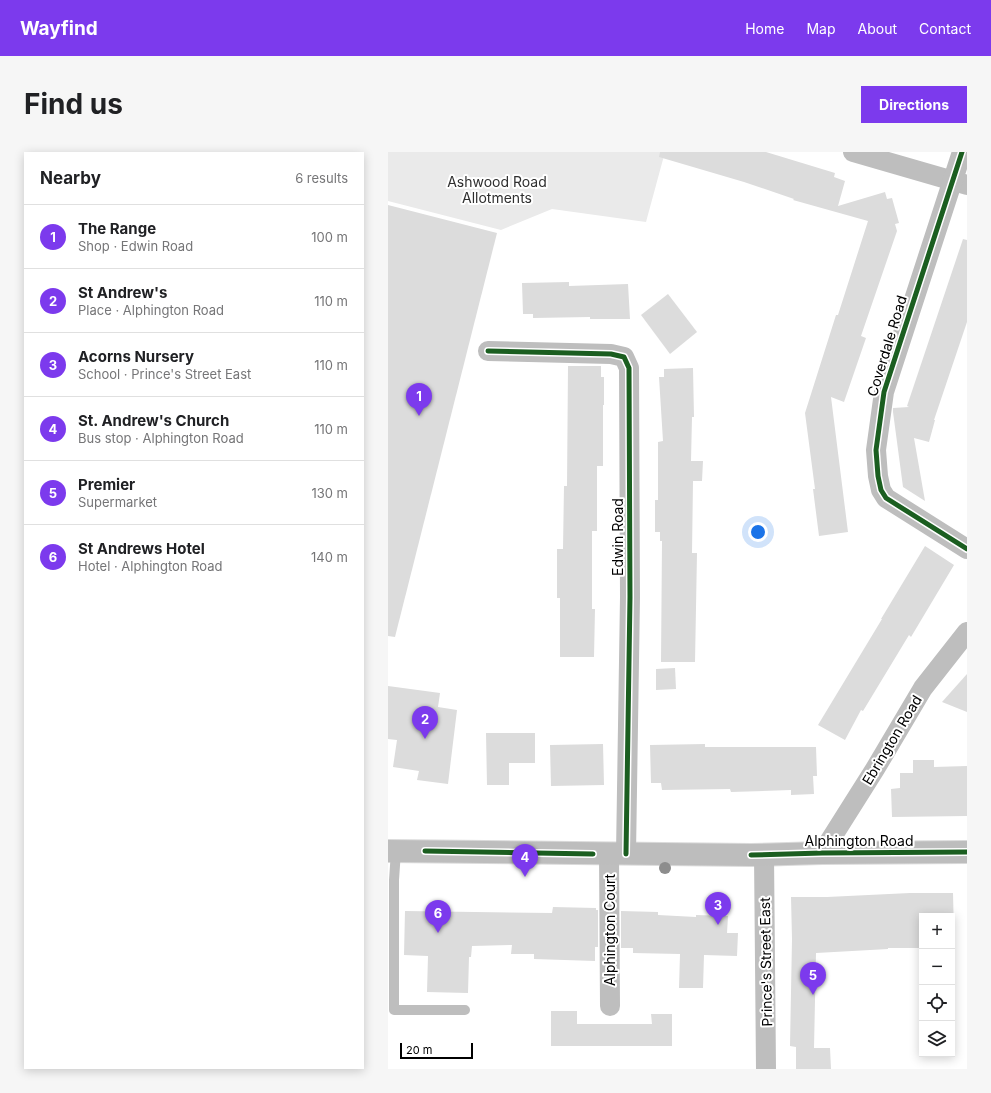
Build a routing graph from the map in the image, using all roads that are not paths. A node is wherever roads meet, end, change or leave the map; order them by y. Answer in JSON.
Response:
{"nodes":[{"id":1,"x":853,"y":152,"type":"edge"},
{"id":2,"x":962,"y":152,"type":"edge"},
{"id":3,"x":959,"y":183,"type":"edge"},
{"id":4,"x":488,"y":351,"type":"dead end"},
{"id":5,"x":967,"y":549,"type":"edge"},
{"id":6,"x":967,"y":632,"type":"edge"},
{"id":7,"x":392,"y":851,"type":"edge"},
{"id":8,"x":822,"y":852,"type":"junction"},
{"id":9,"x":967,"y":852,"type":"edge"},
{"id":10,"x":618,"y":854,"type":"junction"},
{"id":11,"x":764,"y":855,"type":"junction"},
{"id":12,"x":610,"y":1006,"type":"dead end"},
{"id":13,"x":465,"y":1010,"type":"dead end"},
{"id":14,"x":766,"y":1069,"type":"edge"}],
"edges":[{"from":1,"to":3,"type":"street"},
{"from":2,"to":3,"type":"street","name":"Coverdale Road"},
{"from":3,"to":5,"type":"street","name":"Coverdale Road"},
{"from":4,"to":10,"type":"street","name":"Edwin Road"},
{"from":6,"to":8,"type":"street","name":"Ebrington Road"},
{"from":7,"to":10,"type":"highway","name":"Alphington Road"},
{"from":7,"to":13,"type":"lane"},
{"from":8,"to":9,"type":"highway","name":"Alphington Road"},
{"from":8,"to":11,"type":"highway","name":"Alphington Road"},
{"from":10,"to":11,"type":"highway","name":"Alphington Road"},
{"from":10,"to":12,"type":"street","name":"Alphington Court"},
{"from":11,"to":14,"type":"street","name":"Prince's Street East"}]}
